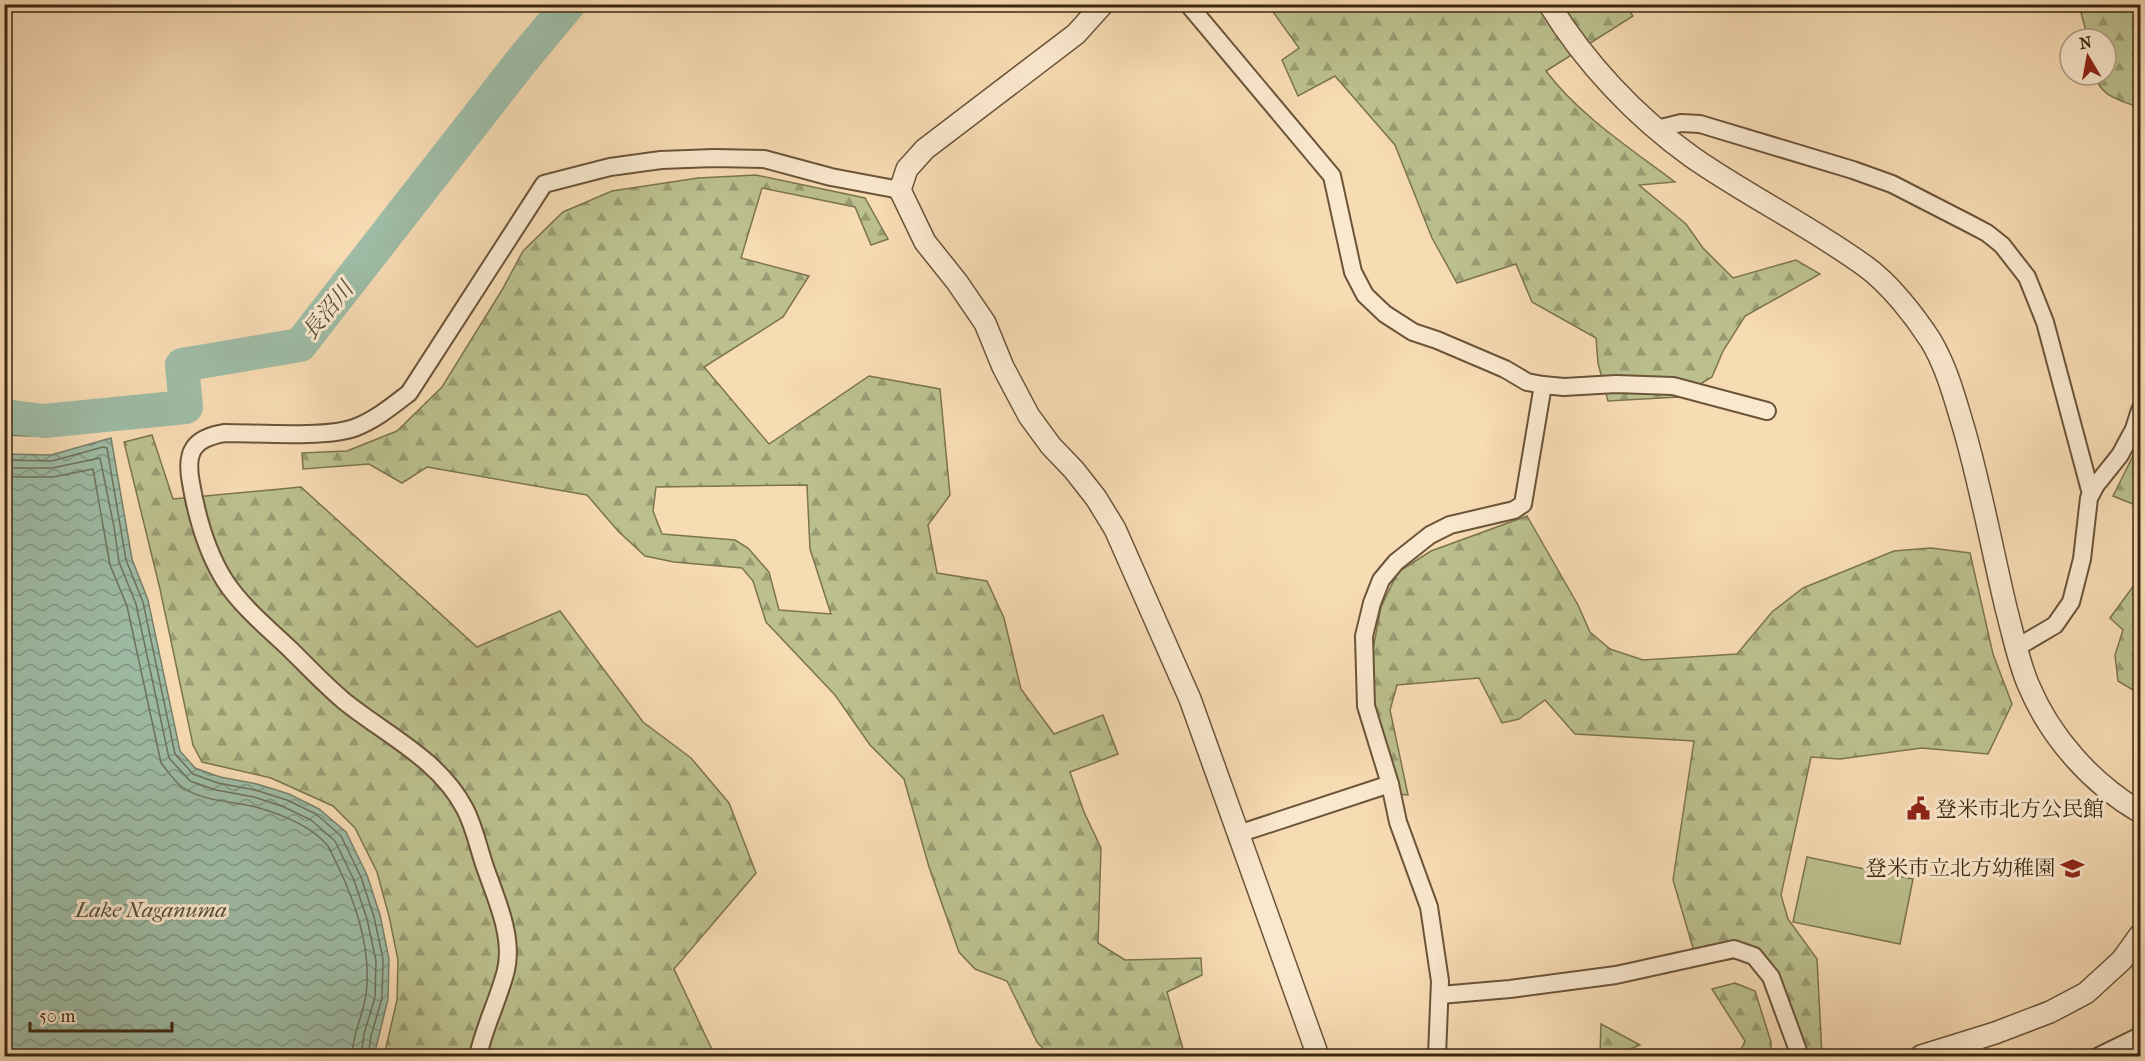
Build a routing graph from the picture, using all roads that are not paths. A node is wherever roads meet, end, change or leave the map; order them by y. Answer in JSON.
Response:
{"nodes":[{"id":1,"x":1103,"y":4,"type":"edge"},
{"id":2,"x":1188,"y":4,"type":"edge"},
{"id":3,"x":1550,"y":4,"type":"edge"},
{"id":4,"x":1657,"y":129,"type":"junction"},
{"id":5,"x":900,"y":190,"type":"junction"},
{"id":6,"x":1543,"y":385,"type":"junction"},
{"id":7,"x":2140,"y":410,"type":"edge"},
{"id":8,"x":1767,"y":411,"type":"dead end"},
{"id":9,"x":2091,"y":494,"type":"junction"},
{"id":10,"x":2016,"y":648,"type":"junction"},
{"id":11,"x":1390,"y":784,"type":"junction"},
{"id":12,"x":2140,"y":812,"type":"edge"},
{"id":13,"x":1238,"y":834,"type":"junction"},
{"id":14,"x":2140,"y":935,"type":"edge"},
{"id":15,"x":1440,"y":995,"type":"junction"},
{"id":16,"x":2140,"y":1036,"type":"edge"},
{"id":17,"x":1979,"y":1047,"type":"edge"},
{"id":18,"x":1950,"y":1052,"type":"edge"},
{"id":19,"x":478,"y":1056,"type":"edge"},
{"id":20,"x":1318,"y":1056,"type":"edge"},
{"id":21,"x":1437,"y":1056,"type":"edge"},
{"id":22,"x":1800,"y":1056,"type":"edge"},
{"id":23,"x":1921,"y":1056,"type":"edge"},
{"id":24,"x":2099,"y":1056,"type":"edge"}],
"edges":[{"from":1,"to":5,"type":"street"},
{"from":2,"to":6,"type":"street"},
{"from":3,"to":4,"type":"street"},
{"from":4,"to":9,"type":"street"},
{"from":4,"to":10,"type":"street"},
{"from":5,"to":13,"type":"street"},
{"from":5,"to":19,"type":"street"},
{"from":6,"to":8,"type":"street"},
{"from":6,"to":11,"type":"street"},
{"from":7,"to":9,"type":"street"},
{"from":9,"to":10,"type":"street"},
{"from":10,"to":12,"type":"street"},
{"from":11,"to":13,"type":"street"},
{"from":11,"to":15,"type":"street"},
{"from":13,"to":20,"type":"street"},
{"from":14,"to":17,"type":"street"},
{"from":15,"to":21,"type":"street"},
{"from":15,"to":22,"type":"street"},
{"from":16,"to":24,"type":"street"},
{"from":17,"to":18,"type":"street"},
{"from":18,"to":23,"type":"street"}]}
